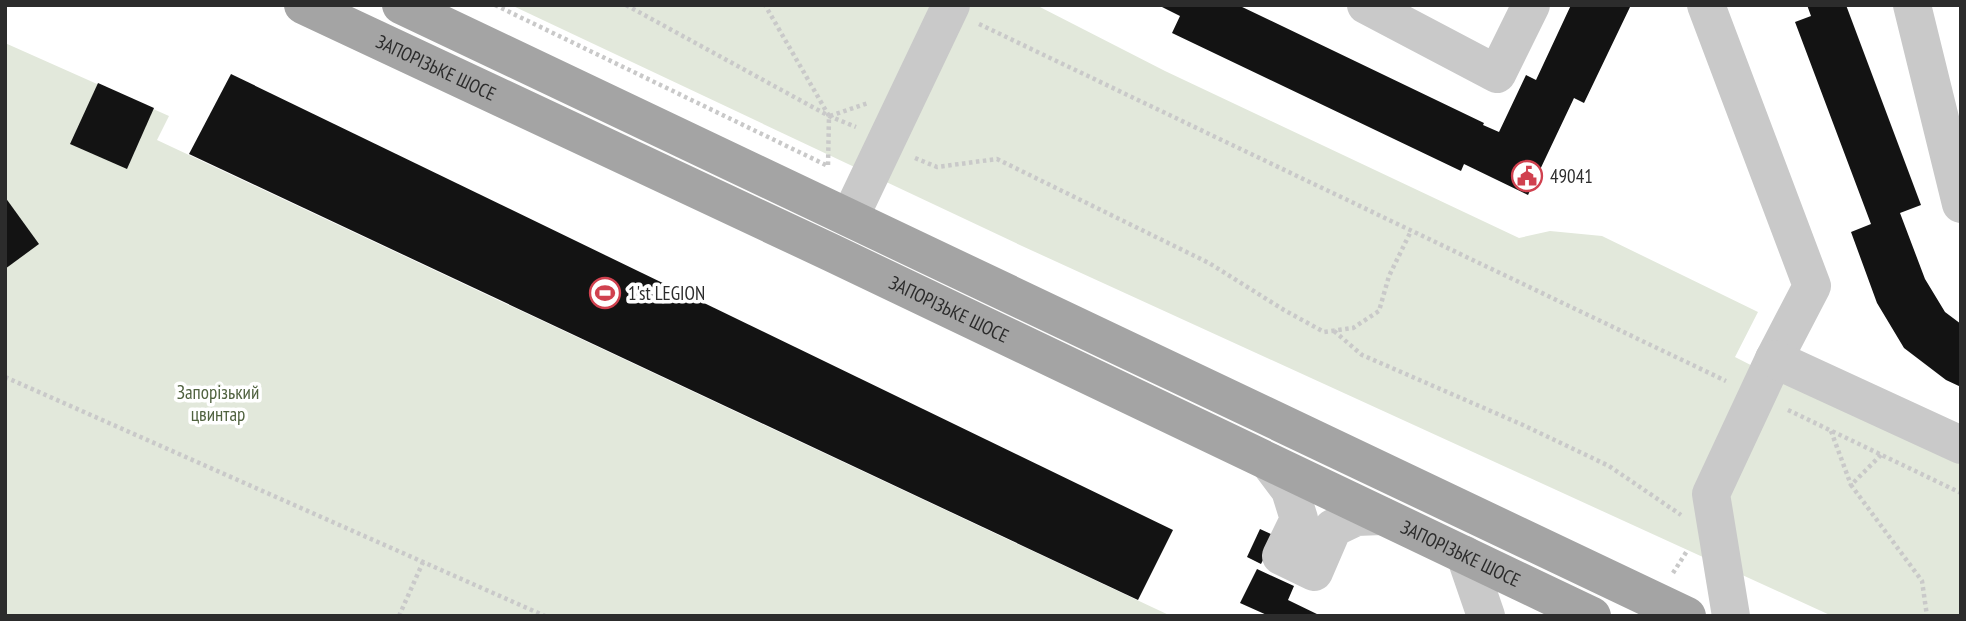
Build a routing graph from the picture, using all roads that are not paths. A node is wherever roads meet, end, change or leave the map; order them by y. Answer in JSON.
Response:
{"nodes":[{"id":1,"x":303,"y":5,"type":"edge"},
{"id":2,"x":401,"y":5,"type":"edge"},
{"id":3,"x":1366,"y":5,"type":"edge"},
{"id":4,"x":1531,"y":5,"type":"edge"},
{"id":5,"x":1706,"y":5,"type":"edge"},
{"id":6,"x":1912,"y":5,"type":"edge"},
{"id":7,"x":950,"y":8,"type":"edge"},
{"id":8,"x":1961,"y":204,"type":"edge"},
{"id":9,"x":850,"y":217,"type":"junction"},
{"id":10,"x":832,"y":253,"type":"junction"},
{"id":11,"x":1774,"y":359,"type":"junction"},
{"id":12,"x":1961,"y":445,"type":"edge"},
{"id":13,"x":1269,"y":462,"type":"junction"},
{"id":14,"x":1382,"y":516,"type":"junction"},
{"id":15,"x":1465,"y":555,"type":"junction"},
{"id":16,"x":1486,"y":616,"type":"edge"},
{"id":17,"x":1592,"y":616,"type":"edge"},
{"id":18,"x":1687,"y":616,"type":"edge"},
{"id":19,"x":1731,"y":616,"type":"edge"}],
"edges":[{"from":1,"to":10,"type":"main road","name":"ЗАПОРІЗЬКЕ ШОСЕ"},
{"from":2,"to":9,"type":"main road","name":"ЗАПОРІЗЬКЕ ШОСЕ"},
{"from":3,"to":4,"type":"lane"},
{"from":5,"to":11,"type":"lane"},
{"from":6,"to":8,"type":"lane"},
{"from":7,"to":9,"type":"lane"},
{"from":9,"to":10,"type":"main road"},
{"from":9,"to":18,"type":"main road","name":"ЗАПОРІЗЬКЕ ШОСЕ"},
{"from":10,"to":13,"type":"main road","name":"ЗАПОРІЗЬКЕ ШОСЕ"},
{"from":11,"to":12,"type":"lane"},
{"from":11,"to":19,"type":"lane"},
{"from":13,"to":14,"type":"main road","name":"ЗАПОРІЗЬКЕ ШОСЕ"},
{"from":13,"to":14,"type":"lane"},
{"from":14,"to":15,"type":"main road","name":"ЗАПОРІЗЬКЕ ШОСЕ"},
{"from":15,"to":16,"type":"lane"},
{"from":15,"to":17,"type":"main road","name":"ЗАПОРІЗЬКЕ ШОСЕ"}]}
